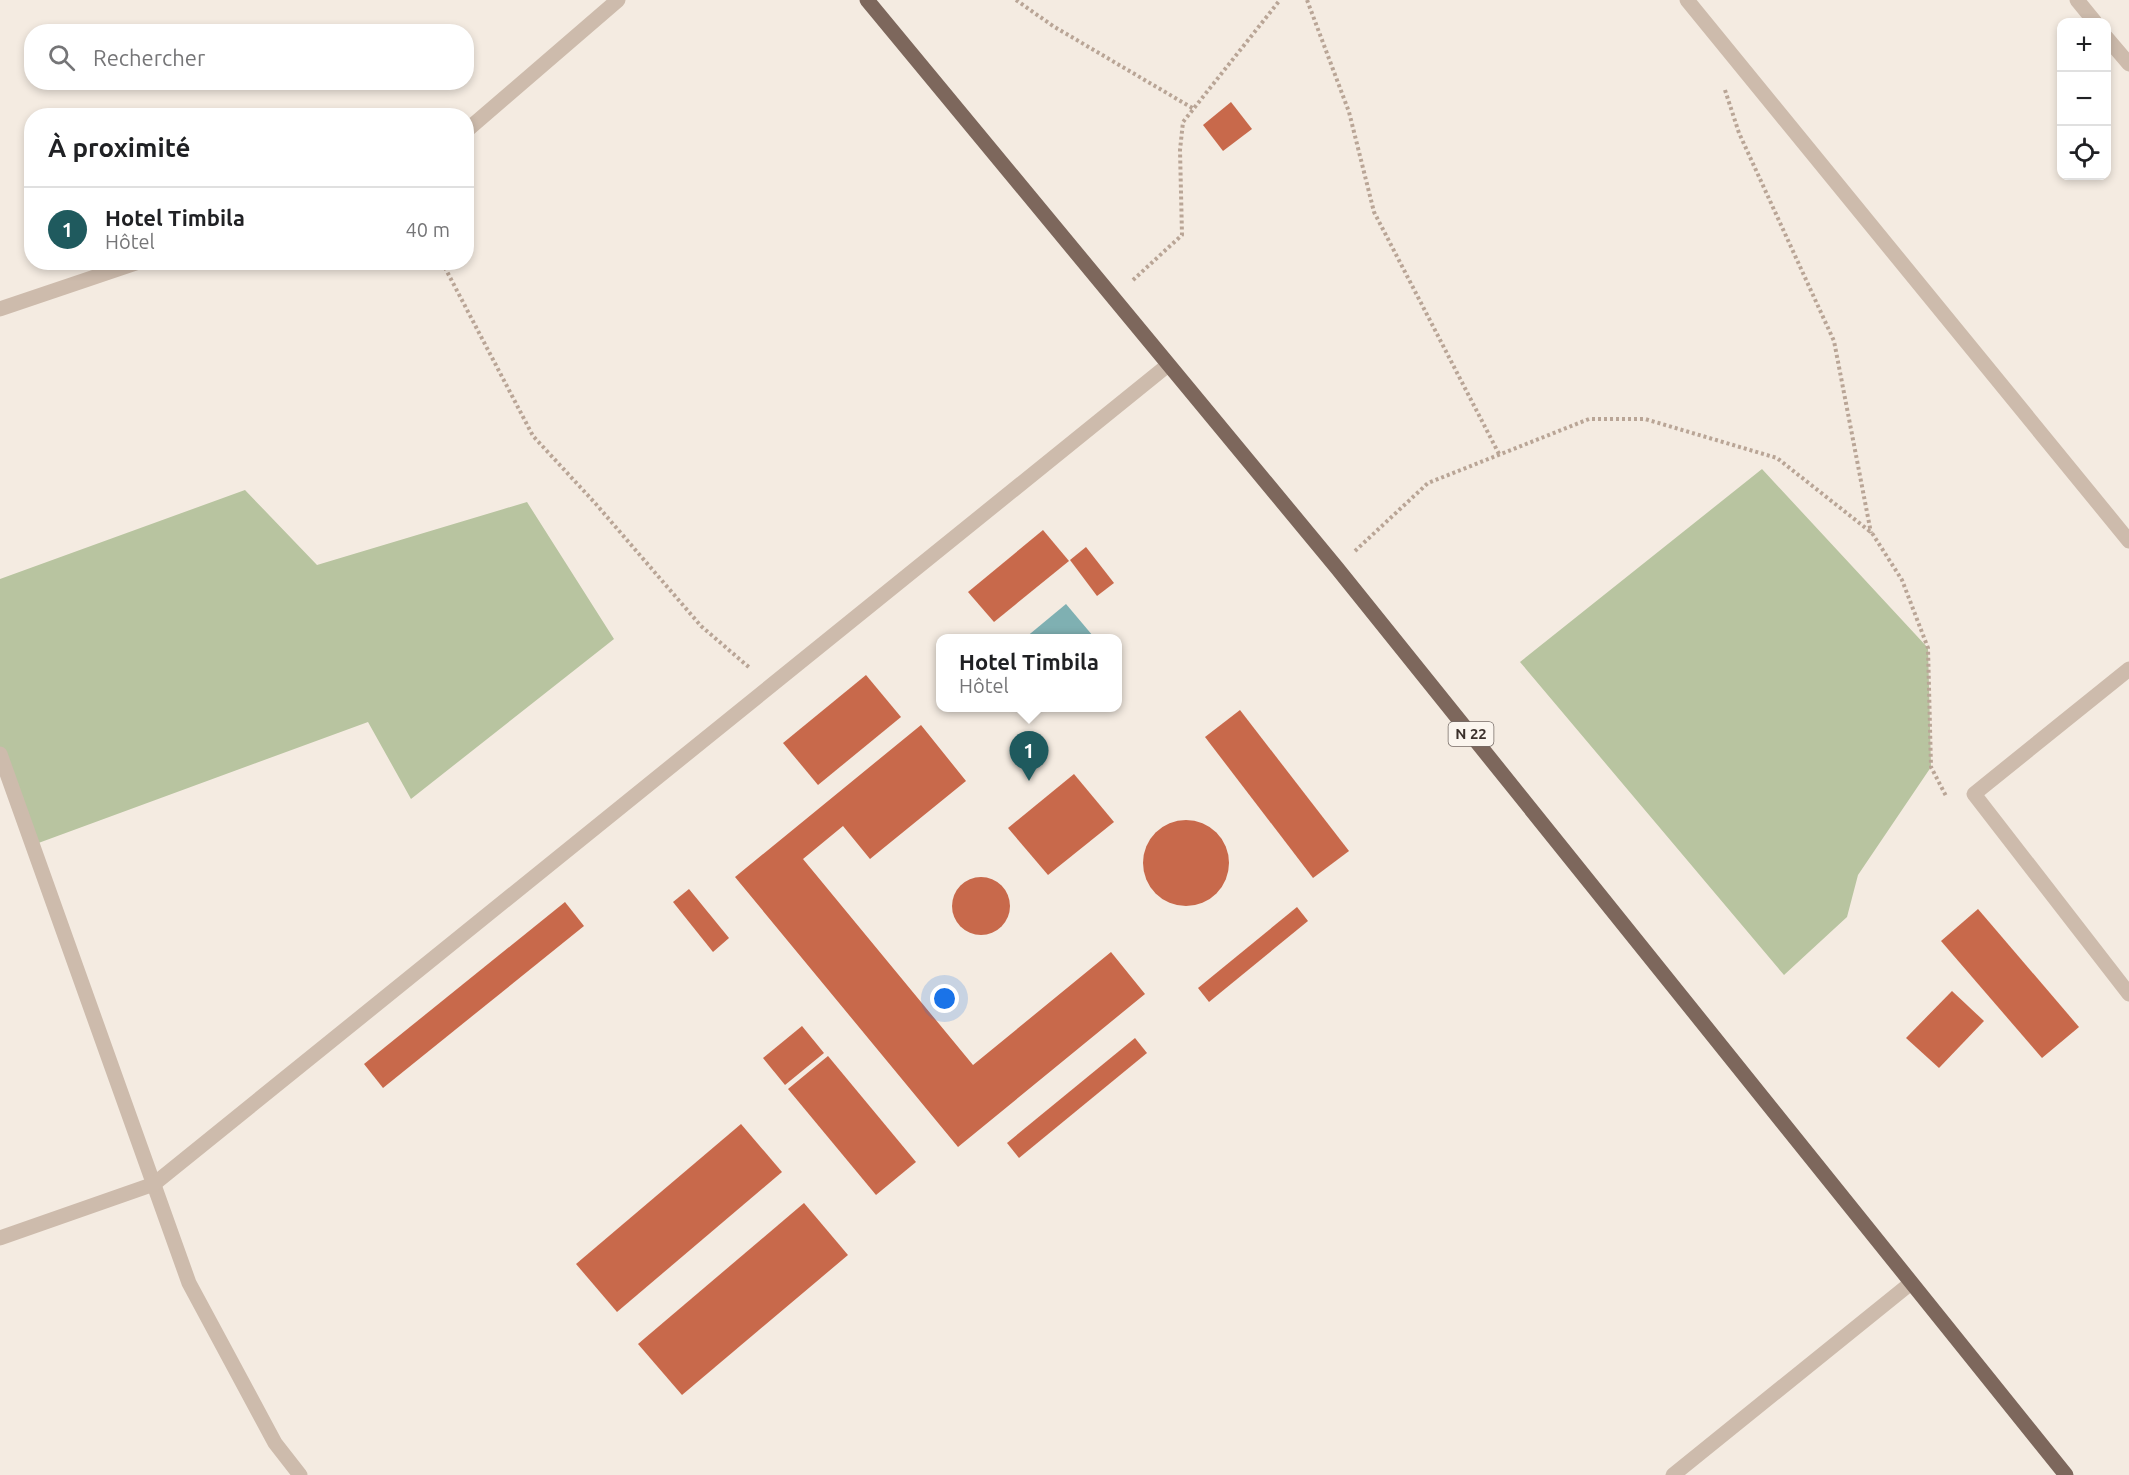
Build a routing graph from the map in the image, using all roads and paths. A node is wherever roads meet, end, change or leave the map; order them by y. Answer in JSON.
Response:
{"nodes":[{"id":1,"x":618,"y":0,"type":"edge"},
{"id":2,"x":867,"y":0,"type":"edge"},
{"id":3,"x":1016,"y":0,"type":"edge"},
{"id":4,"x":1280,"y":0,"type":"edge"},
{"id":5,"x":1307,"y":0,"type":"edge"},
{"id":6,"x":1688,"y":0,"type":"edge"},
{"id":7,"x":2077,"y":0,"type":"edge"},
{"id":8,"x":2092,"y":18,"type":"edge"},
{"id":9,"x":2111,"y":43,"type":"edge"},
{"id":10,"x":2129,"y":64,"type":"edge"},
{"id":11,"x":1721,"y":80,"type":"dead end"},
{"id":12,"x":1194,"y":109,"type":"junction"},
{"id":13,"x":474,"y":124,"type":"edge"},
{"id":14,"x":115,"y":270,"type":"edge"},
{"id":15,"x":446,"y":270,"type":"edge"},
{"id":16,"x":1113,"y":298,"type":"junction"},
{"id":17,"x":0,"y":309,"type":"edge"},
{"id":18,"x":1168,"y":365,"type":"junction"},
{"id":19,"x":1499,"y":454,"type":"junction"},
{"id":20,"x":1872,"y":534,"type":"junction"},
{"id":21,"x":2129,"y":541,"type":"edge"},
{"id":22,"x":1337,"y":568,"type":"junction"},
{"id":23,"x":2129,"y":669,"type":"edge"},
{"id":24,"x":771,"y":686,"type":"junction"},
{"id":25,"x":0,"y":754,"type":"edge"},
{"id":26,"x":1950,"y":803,"type":"dead end"},
{"id":27,"x":2129,"y":994,"type":"edge"},
{"id":28,"x":154,"y":1184,"type":"junction"},
{"id":29,"x":0,"y":1238,"type":"edge"},
{"id":30,"x":1911,"y":1283,"type":"junction"},
{"id":31,"x":300,"y":1475,"type":"edge"},
{"id":32,"x":1673,"y":1475,"type":"edge"},
{"id":33,"x":2066,"y":1475,"type":"edge"}],
"edges":[{"from":1,"to":13,"type":"street"},
{"from":2,"to":16,"type":"main road","number":"N 22"},
{"from":3,"to":12,"type":"path"},
{"from":4,"to":12,"type":"path"},
{"from":5,"to":19,"type":"path"},
{"from":6,"to":21,"type":"street"},
{"from":7,"to":8,"type":"street"},
{"from":9,"to":10,"type":"street"},
{"from":11,"to":20,"type":"path"},
{"from":12,"to":16,"type":"path"},
{"from":14,"to":17,"type":"street"},
{"from":15,"to":24,"type":"path"},
{"from":16,"to":18,"type":"main road","number":"N 22"},
{"from":18,"to":22,"type":"main road","number":"N 22"},
{"from":18,"to":24,"type":"street"},
{"from":19,"to":20,"type":"path"},
{"from":19,"to":22,"type":"path"},
{"from":20,"to":26,"type":"path"},
{"from":22,"to":30,"type":"main road","number":"N 22"},
{"from":23,"to":27,"type":"street"},
{"from":24,"to":28,"type":"street"},
{"from":25,"to":28,"type":"street"},
{"from":28,"to":29,"type":"street"},
{"from":28,"to":31,"type":"street"},
{"from":30,"to":32,"type":"street"},
{"from":30,"to":33,"type":"main road","number":"N 22"}]}
